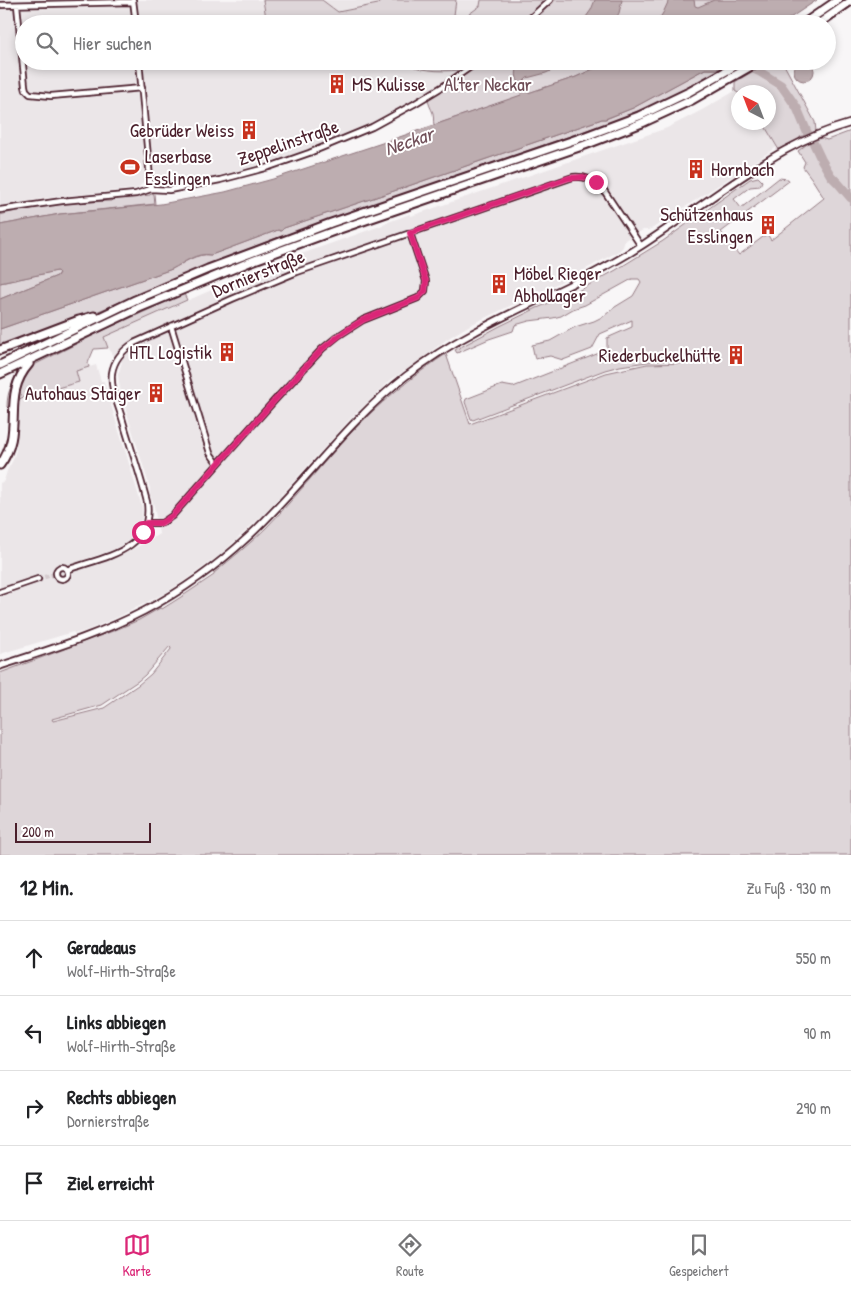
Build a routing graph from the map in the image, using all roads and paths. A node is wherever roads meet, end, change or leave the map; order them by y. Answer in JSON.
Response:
{"nodes":[{"id":1,"x":550,"y":0,"type":"edge"},
{"id":2,"x":838,"y":0,"type":"edge"},
{"id":3,"x":133,"y":1,"type":"edge"},
{"id":4,"x":851,"y":1,"type":"edge"},
{"id":5,"x":0,"y":5,"type":"edge"},
{"id":6,"x":17,"y":5,"type":"junction"},
{"id":7,"x":18,"y":15,"type":"edge"},
{"id":8,"x":135,"y":15,"type":"edge"},
{"id":9,"x":534,"y":15,"type":"edge"},
{"id":10,"x":816,"y":15,"type":"edge"},
{"id":11,"x":831,"y":15,"type":"edge"},
{"id":12,"x":23,"y":70,"type":"edge"},
{"id":13,"x":140,"y":70,"type":"edge"},
{"id":14,"x":466,"y":70,"type":"edge"},
{"id":15,"x":729,"y":70,"type":"edge"},
{"id":16,"x":746,"y":70,"type":"edge"},
{"id":17,"x":142,"y":88,"type":"junction"},
{"id":18,"x":851,"y":122,"type":"edge"},
{"id":19,"x":151,"y":189,"type":"junction"},
{"id":20,"x":0,"y":210,"type":"edge"},
{"id":21,"x":410,"y":233,"type":"junction"},
{"id":22,"x":641,"y":246,"type":"junction"},
{"id":23,"x":108,"y":313,"type":"junction"},
{"id":24,"x":171,"y":326,"type":"junction"},
{"id":25,"x":0,"y":350,"type":"edge"},
{"id":26,"x":43,"y":354,"type":"junction"},
{"id":27,"x":0,"y":365,"type":"edge"},
{"id":28,"x":0,"y":374,"type":"edge"},
{"id":29,"x":10,"y":383,"type":"dead end"},
{"id":30,"x":6,"y":408,"type":"dead end"},
{"id":31,"x":5,"y":431,"type":"dead end"},
{"id":32,"x":0,"y":457,"type":"edge"},
{"id":33,"x":218,"y":464,"type":"junction"},
{"id":34,"x":0,"y":465,"type":"edge"},
{"id":35,"x":146,"y":523,"type":"junction"},
{"id":36,"x":67,"y":570,"type":"dead end"},
{"id":37,"x":38,"y":579,"type":"tunnel mouth"},
{"id":38,"x":0,"y":592,"type":"edge"},
{"id":39,"x":2,"y":665,"type":"edge"}],
"edges":[{"from":1,"to":9,"type":"street"},
{"from":2,"to":10,"type":"highway"},
{"from":3,"to":6,"type":"street"},
{"from":3,"to":8,"type":"street"},
{"from":4,"to":11,"type":"highway"},
{"from":5,"to":6,"type":"street"},
{"from":6,"to":7,"type":"street"},
{"from":12,"to":17,"type":"street"},
{"from":13,"to":17,"type":"street"},
{"from":14,"to":19,"type":"street","name":"Zeppelinstraße"},
{"from":15,"to":23,"type":"highway"},
{"from":16,"to":26,"type":"highway"},
{"from":17,"to":19,"type":"street"},
{"from":18,"to":22,"type":"main road"},
{"from":19,"to":20,"type":"street","name":"Zeppelinstraße"},
{"from":21,"to":22,"type":"street","name":"Dornierstraße"},
{"from":21,"to":24,"type":"street","name":"Dornierstraße"},
{"from":21,"to":33,"type":"street"},
{"from":22,"to":39,"type":"main road"},
{"from":23,"to":25,"type":"highway"},
{"from":23,"to":27,"type":"highway"},
{"from":24,"to":33,"type":"street"},
{"from":24,"to":35,"type":"street","name":"Dornierstraße"},
{"from":26,"to":28,"type":"highway"},
{"from":26,"to":29,"type":"highway"},
{"from":30,"to":34,"type":"highway"},
{"from":31,"to":32,"type":"highway"},
{"from":33,"to":35,"type":"street"},
{"from":35,"to":36,"type":"street"},
{"from":37,"to":38,"type":"street"}]}
